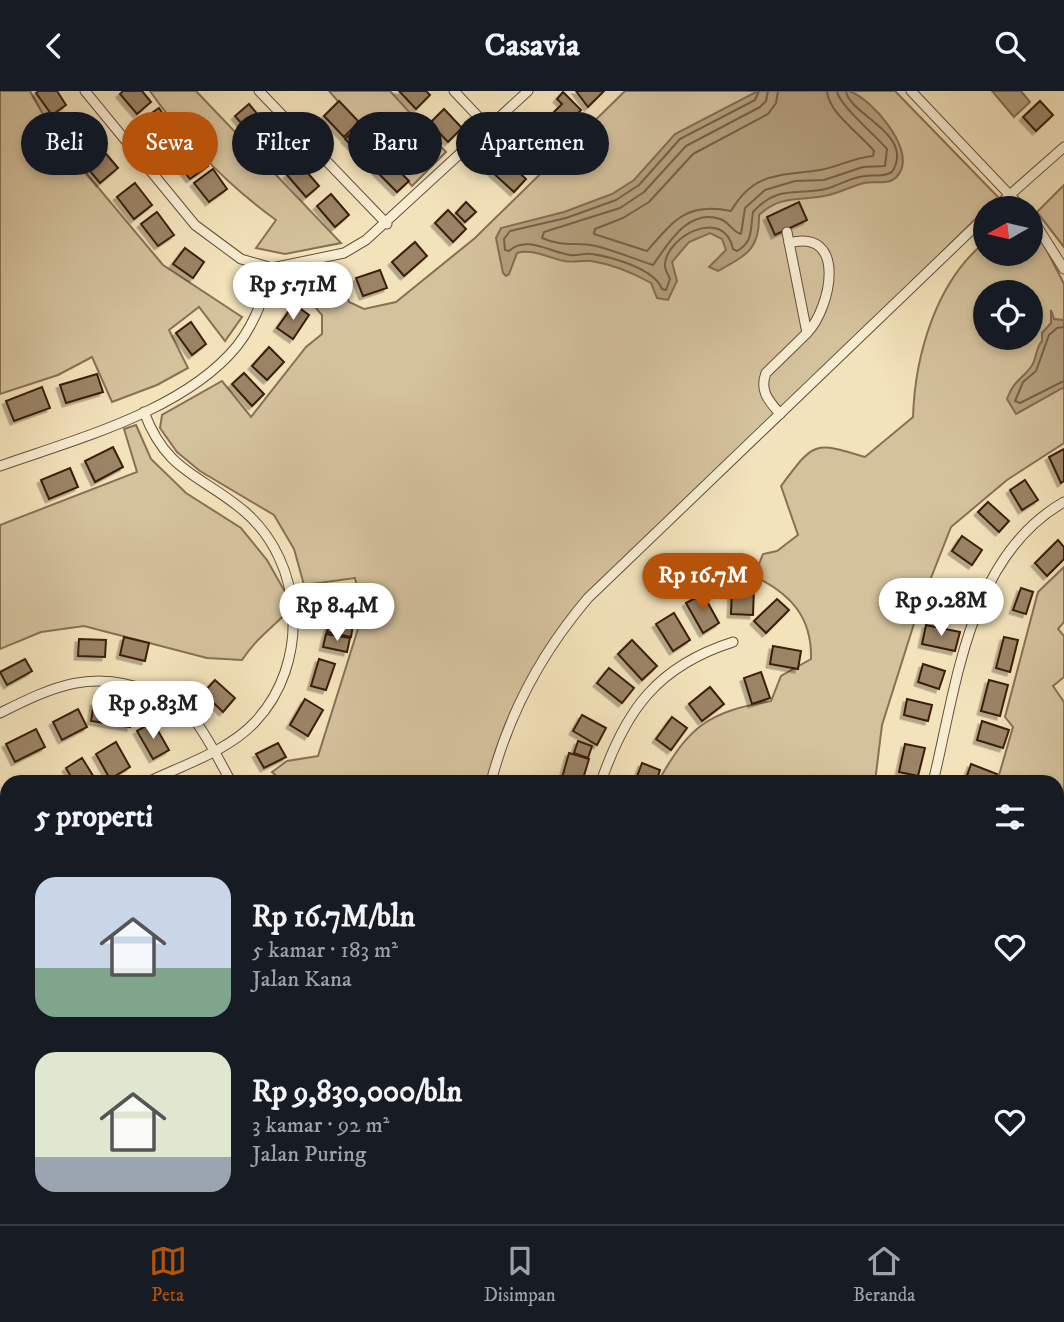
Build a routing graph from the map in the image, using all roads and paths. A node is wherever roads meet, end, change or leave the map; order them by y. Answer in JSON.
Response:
{"nodes":[{"id":1,"x":85,"y":91,"type":"edge"},
{"id":2,"x":259,"y":91,"type":"edge"},
{"id":3,"x":454,"y":91,"type":"edge"},
{"id":4,"x":528,"y":91,"type":"edge"},
{"id":5,"x":911,"y":91,"type":"edge"},
{"id":6,"x":474,"y":112,"type":"edge"},
{"id":7,"x":505,"y":112,"type":"edge"},
{"id":8,"x":1064,"y":147,"type":"edge"},
{"id":9,"x":456,"y":157,"type":"edge"},
{"id":10,"x":1009,"y":195,"type":"joint"},
{"id":11,"x":387,"y":223,"type":"junction"},
{"id":12,"x":973,"y":229,"type":"edge"},
{"id":13,"x":787,"y":232,"type":"dead end"},
{"id":14,"x":1043,"y":236,"type":"edge"},
{"id":15,"x":789,"y":243,"type":"junction"},
{"id":16,"x":272,"y":268,"type":"junction"},
{"id":17,"x":1064,"y":269,"type":"edge"},
{"id":18,"x":807,"y":333,"type":"junction"},
{"id":19,"x":144,"y":412,"type":"junction"},
{"id":20,"x":780,"y":414,"type":"junction"},
{"id":21,"x":0,"y":466,"type":"edge"},
{"id":22,"x":1064,"y":502,"type":"edge"},
{"id":23,"x":733,"y":642,"type":"dead end"},
{"id":24,"x":0,"y":713,"type":"edge"},
{"id":25,"x":214,"y":750,"type":"junction"},
{"id":26,"x":162,"y":775,"type":"edge"},
{"id":27,"x":227,"y":775,"type":"edge"},
{"id":28,"x":493,"y":775,"type":"edge"},
{"id":29,"x":604,"y":775,"type":"edge"},
{"id":30,"x":935,"y":775,"type":"edge"}],
"edges":[{"from":1,"to":16,"type":"street"},
{"from":2,"to":11,"type":"street"},
{"from":3,"to":6,"type":"street"},
{"from":4,"to":7,"type":"street"},
{"from":5,"to":10,"type":"street"},
{"from":8,"to":10,"type":"street"},
{"from":9,"to":11,"type":"street"},
{"from":11,"to":16,"type":"street"},
{"from":12,"to":20,"type":"street"},
{"from":13,"to":15,"type":"street"},
{"from":14,"to":17,"type":"street"},
{"from":15,"to":18,"type":"street"},
{"from":15,"to":18,"type":"street"},
{"from":16,"to":19,"type":"street"},
{"from":18,"to":20,"type":"street"},
{"from":19,"to":21,"type":"street"},
{"from":19,"to":25,"type":"street"},
{"from":20,"to":28,"type":"street"},
{"from":22,"to":30,"type":"street"},
{"from":23,"to":29,"type":"street"},
{"from":24,"to":25,"type":"street"},
{"from":25,"to":26,"type":"street"},
{"from":25,"to":27,"type":"street"}]}
